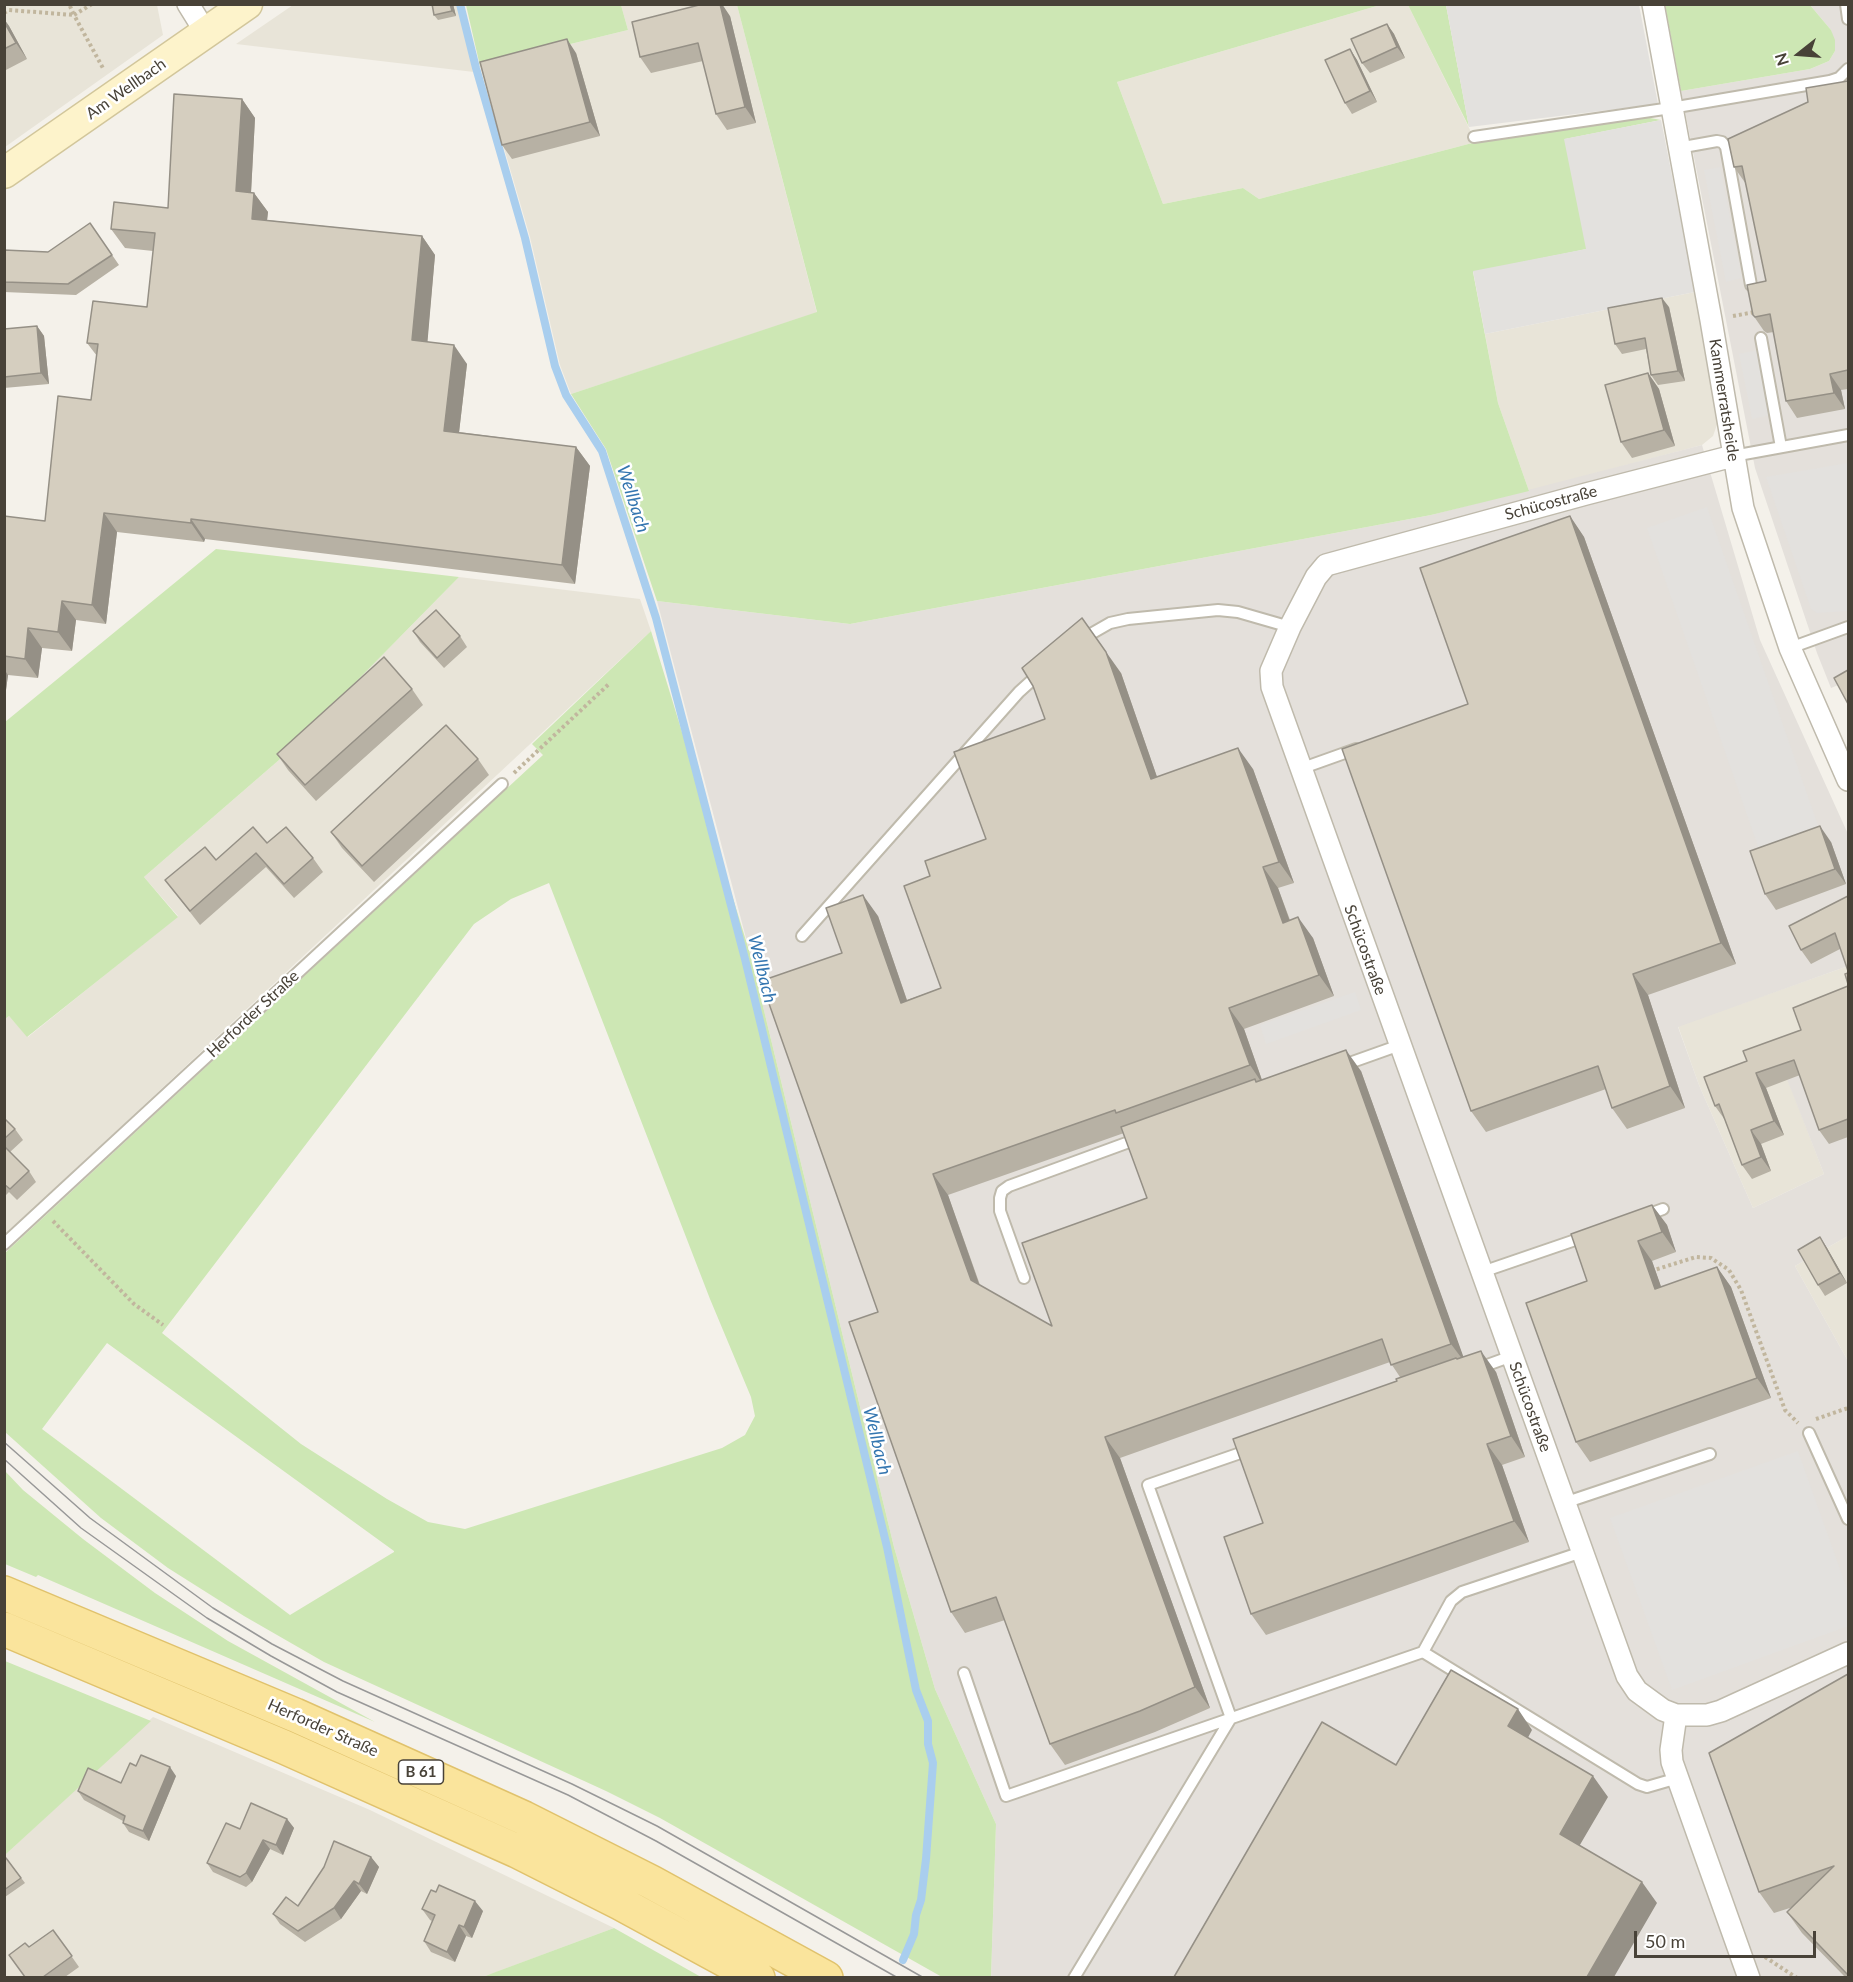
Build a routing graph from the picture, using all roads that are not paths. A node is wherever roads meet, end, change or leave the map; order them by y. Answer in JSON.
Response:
{"nodes":[{"id":1,"x":188,"y":4,"type":"edge"},
{"id":2,"x":247,"y":4,"type":"edge"},
{"id":3,"x":1653,"y":4,"type":"edge"},
{"id":4,"x":1846,"y":4,"type":"edge"},
{"id":5,"x":1848,"y":19,"type":"edge"},
{"id":6,"x":206,"y":33,"type":"junction"},
{"id":7,"x":1848,"y":69,"type":"edge"},
{"id":8,"x":1671,"y":108,"type":"junction"},
{"id":9,"x":1474,"y":137,"type":"dead end"},
{"id":10,"x":1678,"y":148,"type":"junction"},
{"id":11,"x":4,"y":173,"type":"edge"},
{"id":12,"x":1751,"y":285,"type":"edge"},
{"id":13,"x":1761,"y":338,"type":"road end"},
{"id":14,"x":1848,"y":435,"type":"edge"},
{"id":15,"x":1781,"y":447,"type":"junction"},
{"id":16,"x":1733,"y":456,"type":"junction"},
{"id":17,"x":1290,"y":627,"type":"junction"},
{"id":18,"x":1848,"y":627,"type":"edge"},
{"id":19,"x":1072,"y":647,"type":"edge"},
{"id":20,"x":1790,"y":648,"type":"junction"},
{"id":21,"x":1048,"y":667,"type":"edge"},
{"id":22,"x":1372,"y":744,"type":"edge"},
{"id":23,"x":1300,"y":769,"type":"junction"},
{"id":24,"x":1848,"y":780,"type":"edge"},
{"id":25,"x":502,"y":784,"type":"road end"},
{"id":26,"x":802,"y":936,"type":"dead end"},
{"id":27,"x":1400,"y":1046,"type":"junction"},
{"id":28,"x":1335,"y":1068,"type":"edge"},
{"id":29,"x":1150,"y":1134,"type":"edge"},
{"id":30,"x":1663,"y":1209,"type":"dead end"},
{"id":31,"x":1629,"y":1221,"type":"edge"},
{"id":32,"x":1595,"y":1233,"type":"edge"},
{"id":33,"x":4,"y":1244,"type":"edge"},
{"id":34,"x":1482,"y":1272,"type":"junction"},
{"id":35,"x":1024,"y":1278,"type":"edge"},
{"id":36,"x":1512,"y":1356,"type":"junction"},
{"id":37,"x":1468,"y":1372,"type":"edge"},
{"id":38,"x":1809,"y":1433,"type":"road end"},
{"id":39,"x":1259,"y":1446,"type":"edge"},
{"id":40,"x":1710,"y":1454,"type":"dead end"},
{"id":41,"x":1564,"y":1503,"type":"junction"},
{"id":42,"x":1848,"y":1519,"type":"edge"},
{"id":43,"x":1582,"y":1552,"type":"junction"},
{"id":44,"x":4,"y":1593,"type":"edge"},
{"id":45,"x":4,"y":1629,"type":"edge"},
{"id":46,"x":1423,"y":1652,"type":"junction"},
{"id":47,"x":1848,"y":1653,"type":"edge"},
{"id":48,"x":963,"y":1673,"type":"dead end"},
{"id":49,"x":1676,"y":1715,"type":"junction"},
{"id":50,"x":1231,"y":1718,"type":"junction"},
{"id":51,"x":1678,"y":1778,"type":"junction"},
{"id":52,"x":1747,"y":1971,"type":"edge"},
{"id":53,"x":758,"y":1977,"type":"edge"},
{"id":54,"x":826,"y":1977,"type":"edge"},
{"id":55,"x":1074,"y":1977,"type":"edge"}],
"edges":[{"from":1,"to":6,"type":"street"},
{"from":2,"to":6,"type":"main road","name":"Am Wellbach"},
{"from":3,"to":8,"type":"street","name":"Kammerratsheide"},
{"from":4,"to":5,"type":"lane"},
{"from":6,"to":11,"type":"main road","name":"Am Wellbach"},
{"from":7,"to":8,"type":"lane"},
{"from":8,"to":9,"type":"lane"},
{"from":8,"to":10,"type":"street","name":"Kammerratsheide"},
{"from":10,"to":12,"type":"lane"},
{"from":10,"to":16,"type":"street","name":"Kammerratsheide"},
{"from":13,"to":15,"type":"lane"},
{"from":14,"to":15,"type":"lane"},
{"from":15,"to":16,"type":"lane"},
{"from":16,"to":17,"type":"street","name":"Schücostraße"},
{"from":16,"to":20,"type":"street","name":"Kammerratsheide"},
{"from":17,"to":19,"type":"lane"},
{"from":17,"to":23,"type":"street","name":"Schücostraße"},
{"from":18,"to":20,"type":"lane"},
{"from":20,"to":24,"type":"street","name":"Kammerratsheide"},
{"from":21,"to":26,"type":"lane"},
{"from":22,"to":23,"type":"lane"},
{"from":23,"to":27,"type":"street","name":"Schücostraße"},
{"from":25,"to":33,"type":"lane","name":"Herforder Straße"},
{"from":27,"to":28,"type":"lane"},
{"from":27,"to":34,"type":"street","name":"Schücostraße"},
{"from":29,"to":35,"type":"lane"},
{"from":30,"to":31,"type":"lane"},
{"from":32,"to":34,"type":"lane"},
{"from":34,"to":36,"type":"street","name":"Schücostraße"},
{"from":36,"to":37,"type":"lane"},
{"from":36,"to":41,"type":"street","name":"Schücostraße"},
{"from":38,"to":42,"type":"lane"},
{"from":39,"to":50,"type":"lane"},
{"from":40,"to":41,"type":"lane"},
{"from":41,"to":43,"type":"street","name":"Schücostraße"},
{"from":43,"to":46,"type":"lane"},
{"from":43,"to":49,"type":"street","name":"Schücostraße"},
{"from":44,"to":54,"type":"main road","name":"Herforder Straße","number":"B 61"},
{"from":45,"to":53,"type":"main road","name":"Herforder Straße","number":"B 61"},
{"from":46,"to":50,"type":"lane"},
{"from":46,"to":51,"type":"lane"},
{"from":47,"to":49,"type":"street","name":"Schücostraße"},
{"from":48,"to":50,"type":"lane"},
{"from":49,"to":51,"type":"street"},
{"from":50,"to":55,"type":"lane"},
{"from":51,"to":52,"type":"street"}]}
